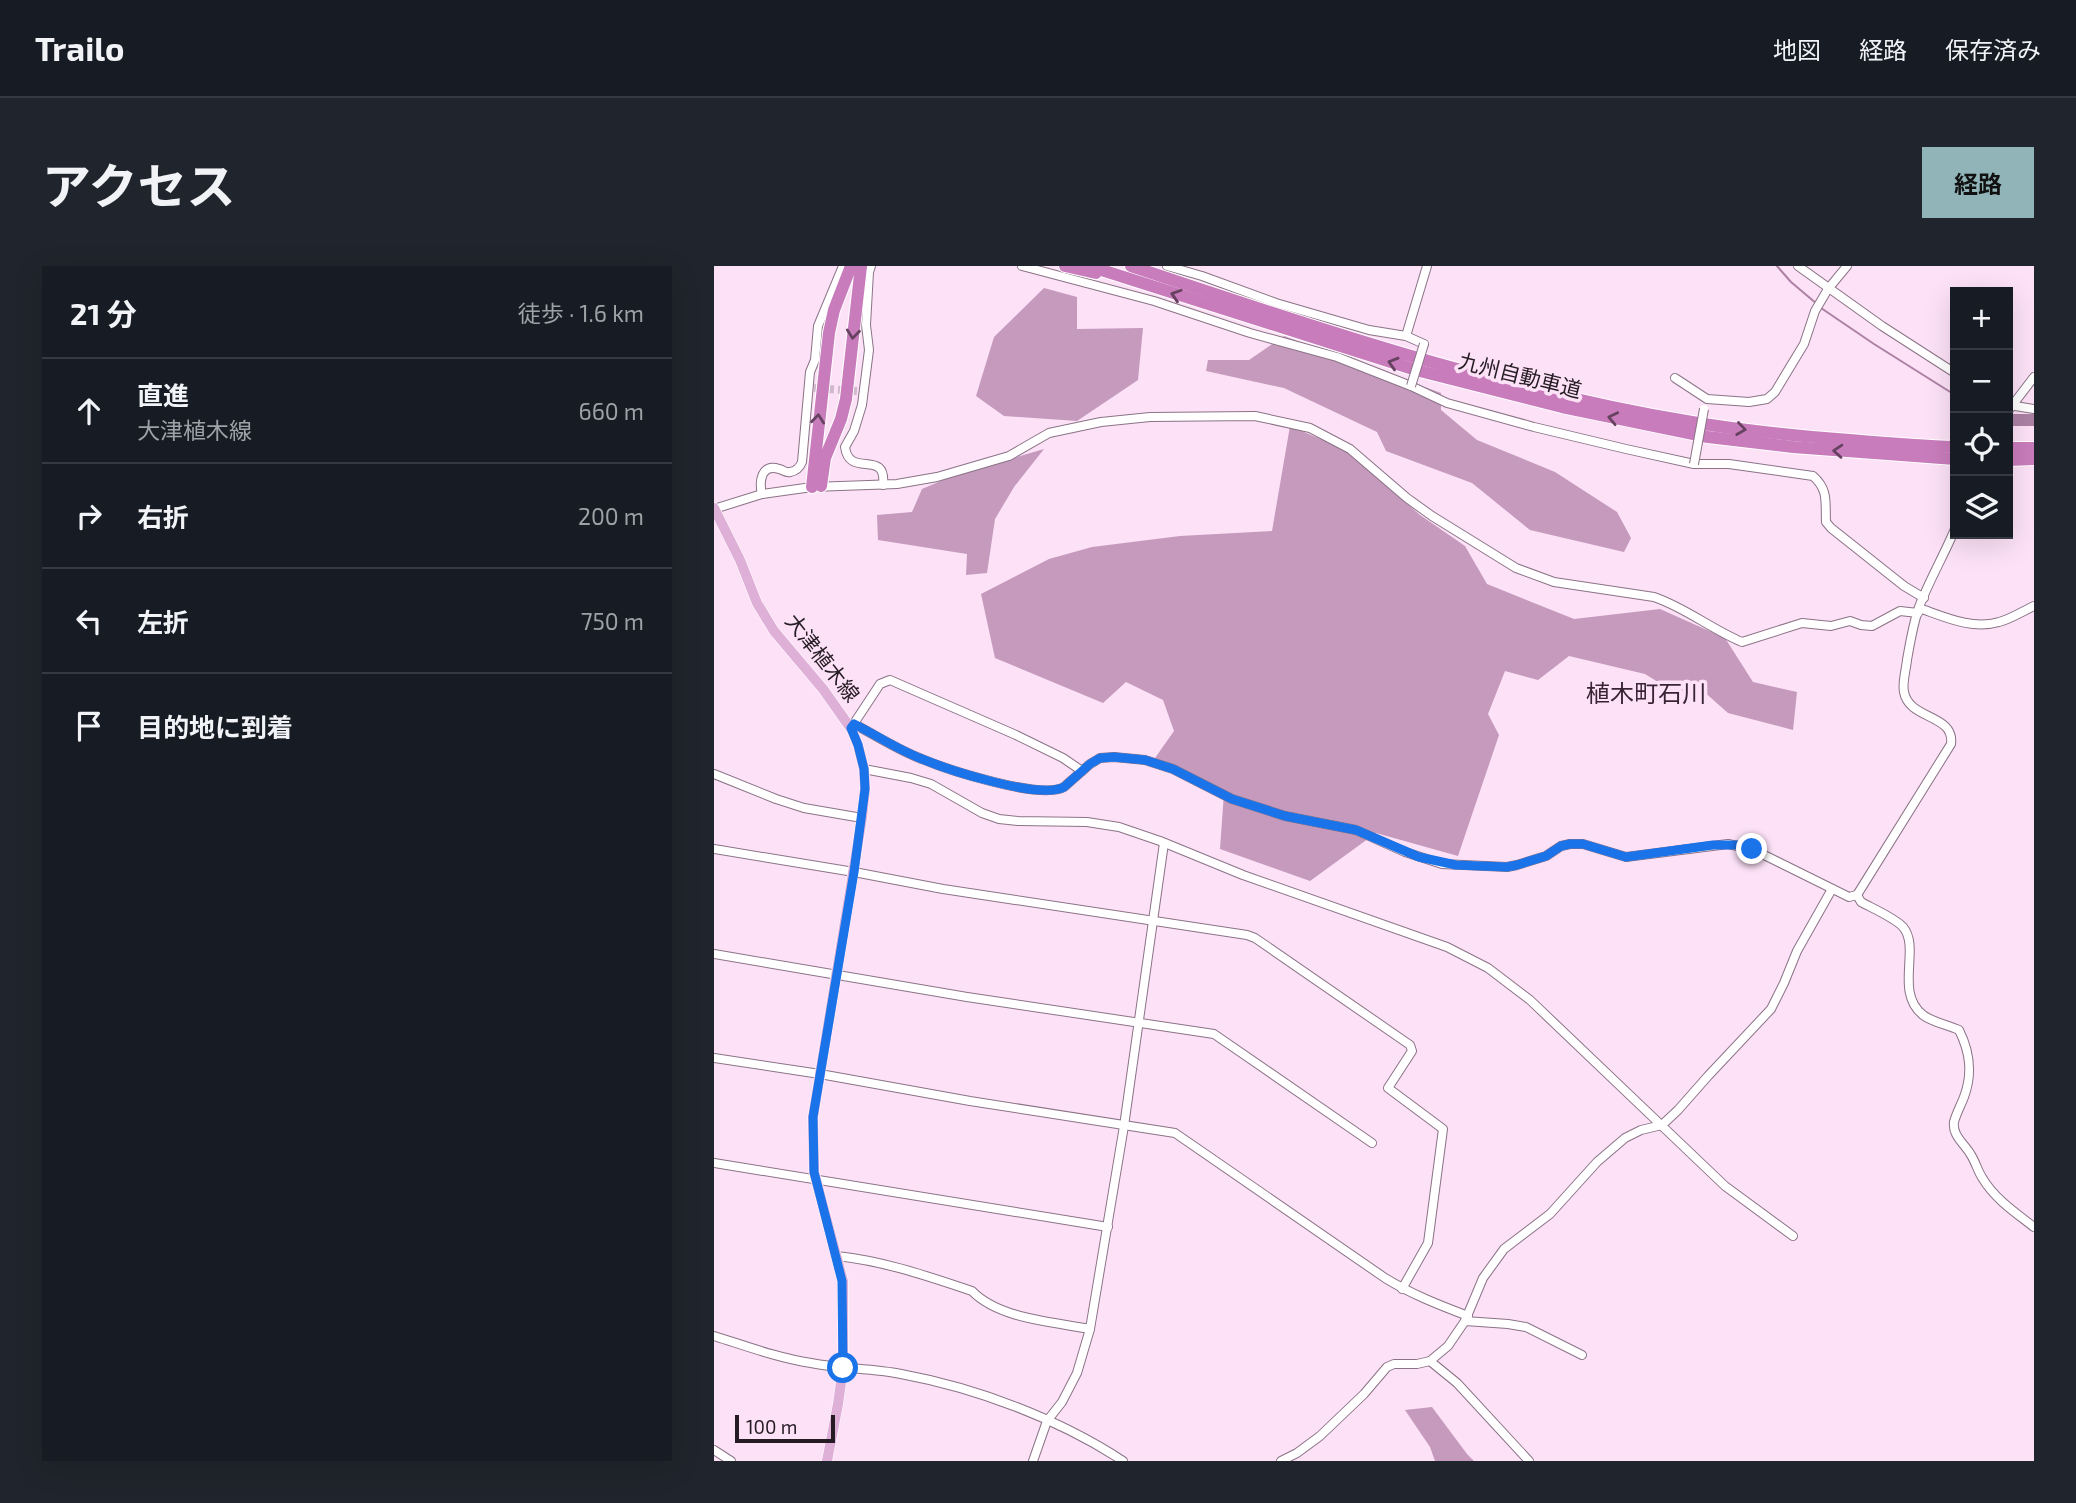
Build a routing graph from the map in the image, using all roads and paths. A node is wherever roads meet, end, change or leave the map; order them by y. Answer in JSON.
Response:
{"nodes":[{"id":1,"x":843,"y":266,"type":"edge"},
{"id":2,"x":851,"y":266,"type":"edge"},
{"id":3,"x":861,"y":266,"type":"edge"},
{"id":4,"x":871,"y":266,"type":"edge"},
{"id":5,"x":1022,"y":266,"type":"edge"},
{"id":6,"x":1065,"y":266,"type":"edge"},
{"id":7,"x":1089,"y":266,"type":"edge"},
{"id":8,"x":1131,"y":266,"type":"edge"},
{"id":9,"x":1167,"y":266,"type":"edge"},
{"id":10,"x":1427,"y":266,"type":"edge"},
{"id":11,"x":1798,"y":266,"type":"edge"},
{"id":12,"x":1847,"y":266,"type":"edge"},
{"id":13,"x":1137,"y":282,"type":"junction"},
{"id":14,"x":1826,"y":293,"type":"junction"},
{"id":15,"x":1406,"y":336,"type":"junction"},
{"id":16,"x":1950,"y":370,"type":"edge"},
{"id":17,"x":1675,"y":377,"type":"dead end"},
{"id":18,"x":2034,"y":377,"type":"edge"},
{"id":19,"x":1411,"y":386,"type":"junction"},
{"id":20,"x":1707,"y":400,"type":"junction"},
{"id":21,"x":2013,"y":402,"type":"edge"},
{"id":22,"x":2013,"y":407,"type":"edge"},
{"id":23,"x":2034,"y":409,"type":"edge"},
{"id":24,"x":1950,"y":447,"type":"edge"},
{"id":25,"x":2013,"y":448,"type":"edge"},
{"id":26,"x":2034,"y":448,"type":"edge"},
{"id":27,"x":1950,"y":459,"type":"edge"},
{"id":28,"x":2034,"y":459,"type":"edge"},
{"id":29,"x":2013,"y":460,"type":"edge"},
{"id":30,"x":1694,"y":464,"type":"junction"},
{"id":31,"x":883,"y":485,"type":"junction"},
{"id":32,"x":816,"y":487,"type":"junction"},
{"id":33,"x":761,"y":494,"type":"junction"},
{"id":34,"x":714,"y":508,"type":"edge"},
{"id":35,"x":1951,"y":539,"type":"edge"},
{"id":36,"x":1924,"y":598,"type":"junction"},
{"id":37,"x":2034,"y":606,"type":"edge"},
{"id":38,"x":1919,"y":610,"type":"junction"},
{"id":39,"x":853,"y":726,"type":"junction"},
{"id":40,"x":864,"y":769,"type":"junction"},
{"id":41,"x":1082,"y":771,"type":"junction"},
{"id":42,"x":714,"y":774,"type":"edge"},
{"id":43,"x":862,"y":818,"type":"junction"},
{"id":44,"x":1164,"y":843,"type":"junction"},
{"id":45,"x":714,"y":849,"type":"edge"},
{"id":46,"x":854,"y":872,"type":"junction"},
{"id":47,"x":1832,"y":889,"type":"junction"},
{"id":48,"x":1857,"y":895,"type":"junction"},
{"id":49,"x":1153,"y":920,"type":"junction"},
{"id":50,"x":714,"y":954,"type":"edge"},
{"id":51,"x":836,"y":975,"type":"junction"},
{"id":52,"x":1137,"y":1023,"type":"junction"},
{"id":53,"x":714,"y":1058,"type":"edge"},
{"id":54,"x":820,"y":1074,"type":"junction"},
{"id":55,"x":1662,"y":1125,"type":"junction"},
{"id":56,"x":1124,"y":1126,"type":"junction"},
{"id":57,"x":1372,"y":1143,"type":"dead end"},
{"id":58,"x":714,"y":1163,"type":"edge"},
{"id":59,"x":816,"y":1179,"type":"junction"},
{"id":60,"x":1108,"y":1227,"type":"junction"},
{"id":61,"x":2034,"y":1227,"type":"edge"},
{"id":62,"x":1793,"y":1236,"type":"dead end"},
{"id":63,"x":837,"y":1256,"type":"junction"},
{"id":64,"x":1402,"y":1289,"type":"junction"},
{"id":65,"x":1466,"y":1318,"type":"junction"},
{"id":66,"x":1090,"y":1329,"type":"junction"},
{"id":67,"x":714,"y":1336,"type":"edge"},
{"id":68,"x":1582,"y":1354,"type":"dead end"},
{"id":69,"x":1430,"y":1361,"type":"junction"},
{"id":70,"x":843,"y":1368,"type":"junction"},
{"id":71,"x":1046,"y":1421,"type":"junction"},
{"id":72,"x":714,"y":1450,"type":"edge"},
{"id":73,"x":1297,"y":1453,"type":"junction"},
{"id":74,"x":731,"y":1461,"type":"edge"},
{"id":75,"x":827,"y":1461,"type":"edge"},
{"id":76,"x":1033,"y":1461,"type":"edge"},
{"id":77,"x":1123,"y":1461,"type":"edge"},
{"id":78,"x":1281,"y":1461,"type":"edge"},
{"id":79,"x":1306,"y":1461,"type":"edge"},
{"id":80,"x":1529,"y":1461,"type":"edge"}],
"edges":[{"from":1,"to":33,"type":"street"},
{"from":32,"to":2,"type":"highway","one_way":true},
{"from":3,"to":32,"type":"highway","one_way":true},
{"from":4,"to":31,"type":"street"},
{"from":5,"to":19,"type":"street"},
{"from":6,"to":13,"type":"highway"},
{"from":7,"to":13,"type":"highway","name":"九州自動車道"},
{"from":8,"to":24,"type":"highway","name":"九州自動車道","one_way":true},
{"from":9,"to":15,"type":"street"},
{"from":10,"to":15,"type":"street"},
{"from":11,"to":14,"type":"street"},
{"from":12,"to":14,"type":"street"},
{"from":27,"to":13,"type":"highway","name":"九州自動車道","one_way":true},
{"from":14,"to":16,"type":"street"},
{"from":14,"to":20,"type":"street"},
{"from":15,"to":19,"type":"street","bridge":true},
{"from":17,"to":20,"type":"street"},
{"from":18,"to":21,"type":"street"},
{"from":19,"to":30,"type":"street"},
{"from":20,"to":30,"type":"street","bridge":true},
{"from":22,"to":23,"type":"street"},
{"from":25,"to":26,"type":"highway"},
{"from":28,"to":29,"type":"highway"},
{"from":30,"to":36,"type":"street"},
{"from":31,"to":32,"type":"street"},
{"from":31,"to":38,"type":"street"},
{"from":32,"to":33,"type":"street"},
{"from":33,"to":34,"type":"street"},
{"from":34,"to":39,"type":"main road","name":"大津植木線"},
{"from":35,"to":36,"type":"street"},
{"from":36,"to":38,"type":"street"},
{"from":37,"to":38,"type":"street"},
{"from":38,"to":48,"type":"street"},
{"from":39,"to":40,"type":"main road","name":"大津植木線"},
{"from":39,"to":41,"type":"street"},
{"from":39,"to":41,"type":"street"},
{"from":40,"to":43,"type":"main road","name":"大津植木線"},
{"from":40,"to":44,"type":"street"},
{"from":41,"to":47,"type":"street"},
{"from":42,"to":43,"type":"street"},
{"from":43,"to":46,"type":"main road","name":"大津植木線"},
{"from":44,"to":49,"type":"street"},
{"from":44,"to":55,"type":"street"},
{"from":45,"to":46,"type":"street"},
{"from":46,"to":49,"type":"street"},
{"from":46,"to":51,"type":"main road","name":"大津植木線"},
{"from":47,"to":48,"type":"street"},
{"from":47,"to":55,"type":"street"},
{"from":48,"to":61,"type":"street"},
{"from":49,"to":52,"type":"street"},
{"from":49,"to":64,"type":"street"},
{"from":50,"to":51,"type":"street"},
{"from":51,"to":52,"type":"street"},
{"from":51,"to":54,"type":"main road","name":"大津植木線"},
{"from":52,"to":56,"type":"street"},
{"from":52,"to":57,"type":"street"},
{"from":53,"to":54,"type":"street"},
{"from":54,"to":56,"type":"street"},
{"from":54,"to":59,"type":"main road","name":"大津植木線"},
{"from":55,"to":62,"type":"street"},
{"from":55,"to":65,"type":"street"},
{"from":56,"to":60,"type":"street"},
{"from":56,"to":64,"type":"street"},
{"from":58,"to":59,"type":"street"},
{"from":59,"to":60,"type":"street"},
{"from":59,"to":63,"type":"main road","name":"大津植木線"},
{"from":60,"to":66,"type":"street"},
{"from":63,"to":66,"type":"street"},
{"from":63,"to":70,"type":"main road","name":"大津植木線"},
{"from":64,"to":65,"type":"street"},
{"from":65,"to":68,"type":"street"},
{"from":65,"to":69,"type":"street"},
{"from":66,"to":71,"type":"street"},
{"from":67,"to":70,"type":"street"},
{"from":69,"to":73,"type":"street"},
{"from":69,"to":80,"type":"street"},
{"from":70,"to":71,"type":"street"},
{"from":70,"to":75,"type":"main road","name":"大津植木線"},
{"from":71,"to":76,"type":"street"},
{"from":71,"to":77,"type":"street"},
{"from":72,"to":74,"type":"street"},
{"from":73,"to":78,"type":"street"},
{"from":73,"to":79,"type":"street"}]}
